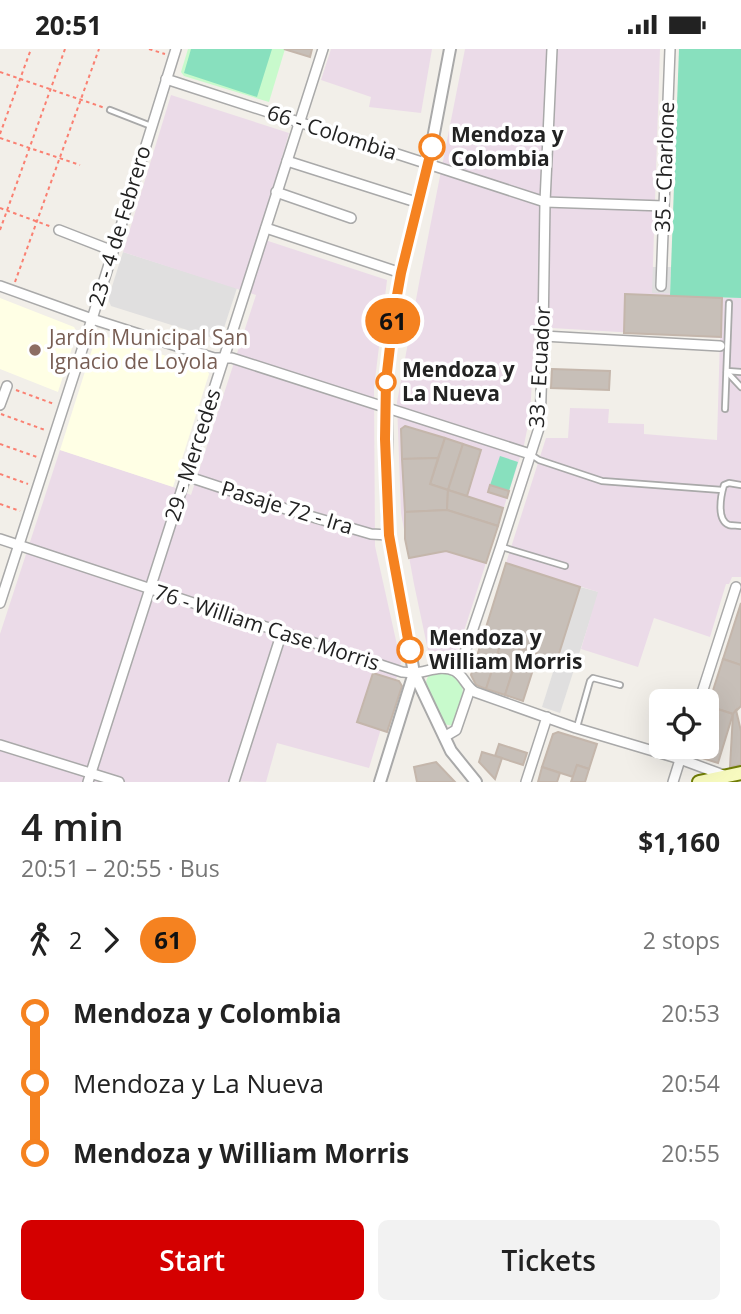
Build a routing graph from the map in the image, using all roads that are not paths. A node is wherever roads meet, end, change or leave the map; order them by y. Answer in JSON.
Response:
{"nodes":[{"id":1,"x":323,"y":49,"type":"edge"},
{"id":2,"x":450,"y":49,"type":"edge"},
{"id":3,"x":552,"y":49,"type":"edge"},
{"id":4,"x":670,"y":49,"type":"edge"},
{"id":5,"x":174,"y":53,"type":"edge"},
{"id":6,"x":166,"y":79,"type":"junction"},
{"id":7,"x":110,"y":110,"type":"road end"},
{"id":8,"x":300,"y":122,"type":"junction"},
{"id":9,"x":151,"y":126,"type":"junction"},
{"id":10,"x":286,"y":161,"type":"junction"},
{"id":11,"x":428,"y":165,"type":"junction"},
{"id":12,"x":276,"y":193,"type":"junction"},
{"id":13,"x":545,"y":202,"type":"junction"},
{"id":14,"x":419,"y":204,"type":"junction"},
{"id":15,"x":664,"y":206,"type":"junction"},
{"id":16,"x":351,"y":218,"type":"dead end"},
{"id":17,"x":266,"y":228,"type":"junction"},
{"id":18,"x":59,"y":230,"type":"road end"},
{"id":19,"x":113,"y":251,"type":"junction"},
{"id":20,"x":401,"y":273,"type":"junction"},
{"id":21,"x":0,"y":286,"type":"edge"},
{"id":22,"x":661,"y":286,"type":"dead end"},
{"id":23,"x":729,"y":303,"type":"dead end"},
{"id":24,"x":92,"y":319,"type":"junction"},
{"id":25,"x":543,"y":336,"type":"junction"},
{"id":26,"x":724,"y":347,"type":"junction"},
{"id":27,"x":224,"y":358,"type":"junction"},
{"id":28,"x":726,"y":371,"type":"junction"},
{"id":29,"x":741,"y":372,"type":"edge"},
{"id":30,"x":7,"y":386,"type":"road end"},
{"id":31,"x":741,"y":387,"type":"edge"},
{"id":32,"x":0,"y":405,"type":"edge"},
{"id":33,"x":385,"y":406,"type":"junction"},
{"id":34,"x":725,"y":409,"type":"dead end"},
{"id":35,"x":530,"y":454,"type":"junction"},
{"id":36,"x":187,"y":476,"type":"junction"},
{"id":37,"x":741,"y":485,"type":"edge"},
{"id":38,"x":722,"y":490,"type":"junction"},
{"id":39,"x":741,"y":526,"type":"edge"},
{"id":40,"x":389,"y":535,"type":"junction"},
{"id":41,"x":0,"y":539,"type":"edge"},
{"id":42,"x":18,"y":546,"type":"junction"},
{"id":43,"x":501,"y":546,"type":"junction"},
{"id":44,"x":565,"y":566,"type":"dead end"},
{"id":45,"x":736,"y":587,"type":"dead end"},
{"id":46,"x":150,"y":589,"type":"junction"},
{"id":47,"x":0,"y":603,"type":"edge"},
{"id":48,"x":282,"y":632,"type":"junction"},
{"id":49,"x":414,"y":673,"type":"junction"},
{"id":50,"x":458,"y":673,"type":"junction"},
{"id":51,"x":620,"y":685,"type":"dead end"},
{"id":52,"x":470,"y":689,"type":"junction"},
{"id":53,"x":703,"y":689,"type":"edge"},
{"id":54,"x":547,"y":717,"type":"junction"},
{"id":55,"x":576,"y":728,"type":"junction"},
{"id":56,"x":444,"y":737,"type":"junction"},
{"id":57,"x":0,"y":744,"type":"edge"},
{"id":58,"x":649,"y":750,"type":"edge"},
{"id":59,"x":680,"y":759,"type":"joint"},
{"id":60,"x":741,"y":773,"type":"edge"},
{"id":61,"x":727,"y":776,"type":"junction"},
{"id":62,"x":90,"y":778,"type":"edge"},
{"id":63,"x":119,"y":782,"type":"edge"},
{"id":64,"x":234,"y":782,"type":"edge"},
{"id":65,"x":380,"y":782,"type":"edge"},
{"id":66,"x":476,"y":782,"type":"edge"},
{"id":67,"x":526,"y":782,"type":"edge"},
{"id":68,"x":673,"y":782,"type":"edge"},
{"id":69,"x":699,"y":782,"type":"edge"}],
"edges":[{"from":1,"to":8,"type":"street","name":"29 - Mercedes"},
{"from":2,"to":11,"type":"street"},
{"from":3,"to":13,"type":"street","name":"33 - Ecuador"},
{"from":4,"to":15,"type":"street","name":"35 - Charlone"},
{"from":5,"to":6,"type":"street","name":"23 - 4 de Febrero"},
{"from":6,"to":8,"type":"street","name":"66 - Colombia"},
{"from":6,"to":9,"type":"street","name":"23 - 4 de Febrero"},
{"from":7,"to":9,"type":"lane"},
{"from":8,"to":10,"type":"street","name":"29 - Mercedes"},
{"from":8,"to":11,"type":"street","name":"66 - Colombia"},
{"from":9,"to":19,"type":"street","name":"23 - 4 de Febrero"},
{"from":10,"to":12,"type":"street","name":"29 - Mercedes"},
{"from":10,"to":14,"type":"street"},
{"from":11,"to":13,"type":"street","name":"66 - Colombia"},
{"from":11,"to":14,"type":"street"},
{"from":12,"to":16,"type":"street"},
{"from":12,"to":17,"type":"street","name":"29 - Mercedes"},
{"from":13,"to":15,"type":"street","name":"66 - Colombia"},
{"from":13,"to":25,"type":"street","name":"33 - Ecuador"},
{"from":14,"to":20,"type":"street"},
{"from":15,"to":22,"type":"street","name":"35 - Charlone"},
{"from":17,"to":20,"type":"street"},
{"from":17,"to":27,"type":"street","name":"29 - Mercedes"},
{"from":18,"to":19,"type":"street"},
{"from":19,"to":24,"type":"street","name":"23 - 4 de Febrero"},
{"from":20,"to":33,"type":"street"},
{"from":21,"to":24,"type":"street"},
{"from":23,"to":26,"type":"lane"},
{"from":24,"to":27,"type":"street"},
{"from":24,"to":42,"type":"street","name":"23 - 4 de Febrero"},
{"from":25,"to":26,"type":"street"},
{"from":25,"to":35,"type":"street","name":"33 - Ecuador"},
{"from":26,"to":28,"type":"lane"},
{"from":27,"to":33,"type":"street"},
{"from":27,"to":36,"type":"street","name":"29 - Mercedes"},
{"from":28,"to":29,"type":"lane"},
{"from":28,"to":31,"type":"lane"},
{"from":28,"to":34,"type":"lane"},
{"from":30,"to":32,"type":"street"},
{"from":33,"to":35,"type":"street"},
{"from":33,"to":40,"type":"street"},
{"from":35,"to":38,"type":"lane"},
{"from":35,"to":43,"type":"street","name":"33 - Ecuador"},
{"from":36,"to":40,"type":"street","name":"Pasaje 72 - Ira"},
{"from":36,"to":46,"type":"street","name":"29 - Mercedes"},
{"from":37,"to":38,"type":"lane"},
{"from":38,"to":39,"type":"lane"},
{"from":40,"to":49,"type":"street"},
{"from":41,"to":42,"type":"street","name":"76 - William Case Morris"},
{"from":42,"to":46,"type":"street","name":"76 - William Case Morris"},
{"from":42,"to":47,"type":"street","name":"23 - 4 de Febrero"},
{"from":43,"to":44,"type":"lane"},
{"from":43,"to":50,"type":"street","name":"33 - Ecuador"},
{"from":45,"to":53,"type":"street"},
{"from":46,"to":48,"type":"street","name":"76 - William Case Morris"},
{"from":46,"to":62,"type":"street","name":"29 - Mercedes"},
{"from":48,"to":49,"type":"street","name":"76 - William Case Morris"},
{"from":48,"to":64,"type":"street"},
{"from":49,"to":50,"type":"street","name":"76 - William Case Morris"},
{"from":49,"to":56,"type":"street"},
{"from":49,"to":65,"type":"street"},
{"from":50,"to":52,"type":"street"},
{"from":51,"to":55,"type":"lane"},
{"from":52,"to":54,"type":"street"},
{"from":52,"to":56,"type":"street"},
{"from":54,"to":55,"type":"street"},
{"from":54,"to":67,"type":"street"},
{"from":55,"to":58,"type":"street"},
{"from":56,"to":66,"type":"street"},
{"from":57,"to":62,"type":"street"},
{"from":59,"to":61,"type":"street"},
{"from":59,"to":68,"type":"street"},
{"from":60,"to":61,"type":"main road"},
{"from":61,"to":69,"type":"main road"},
{"from":62,"to":63,"type":"street"}]}
